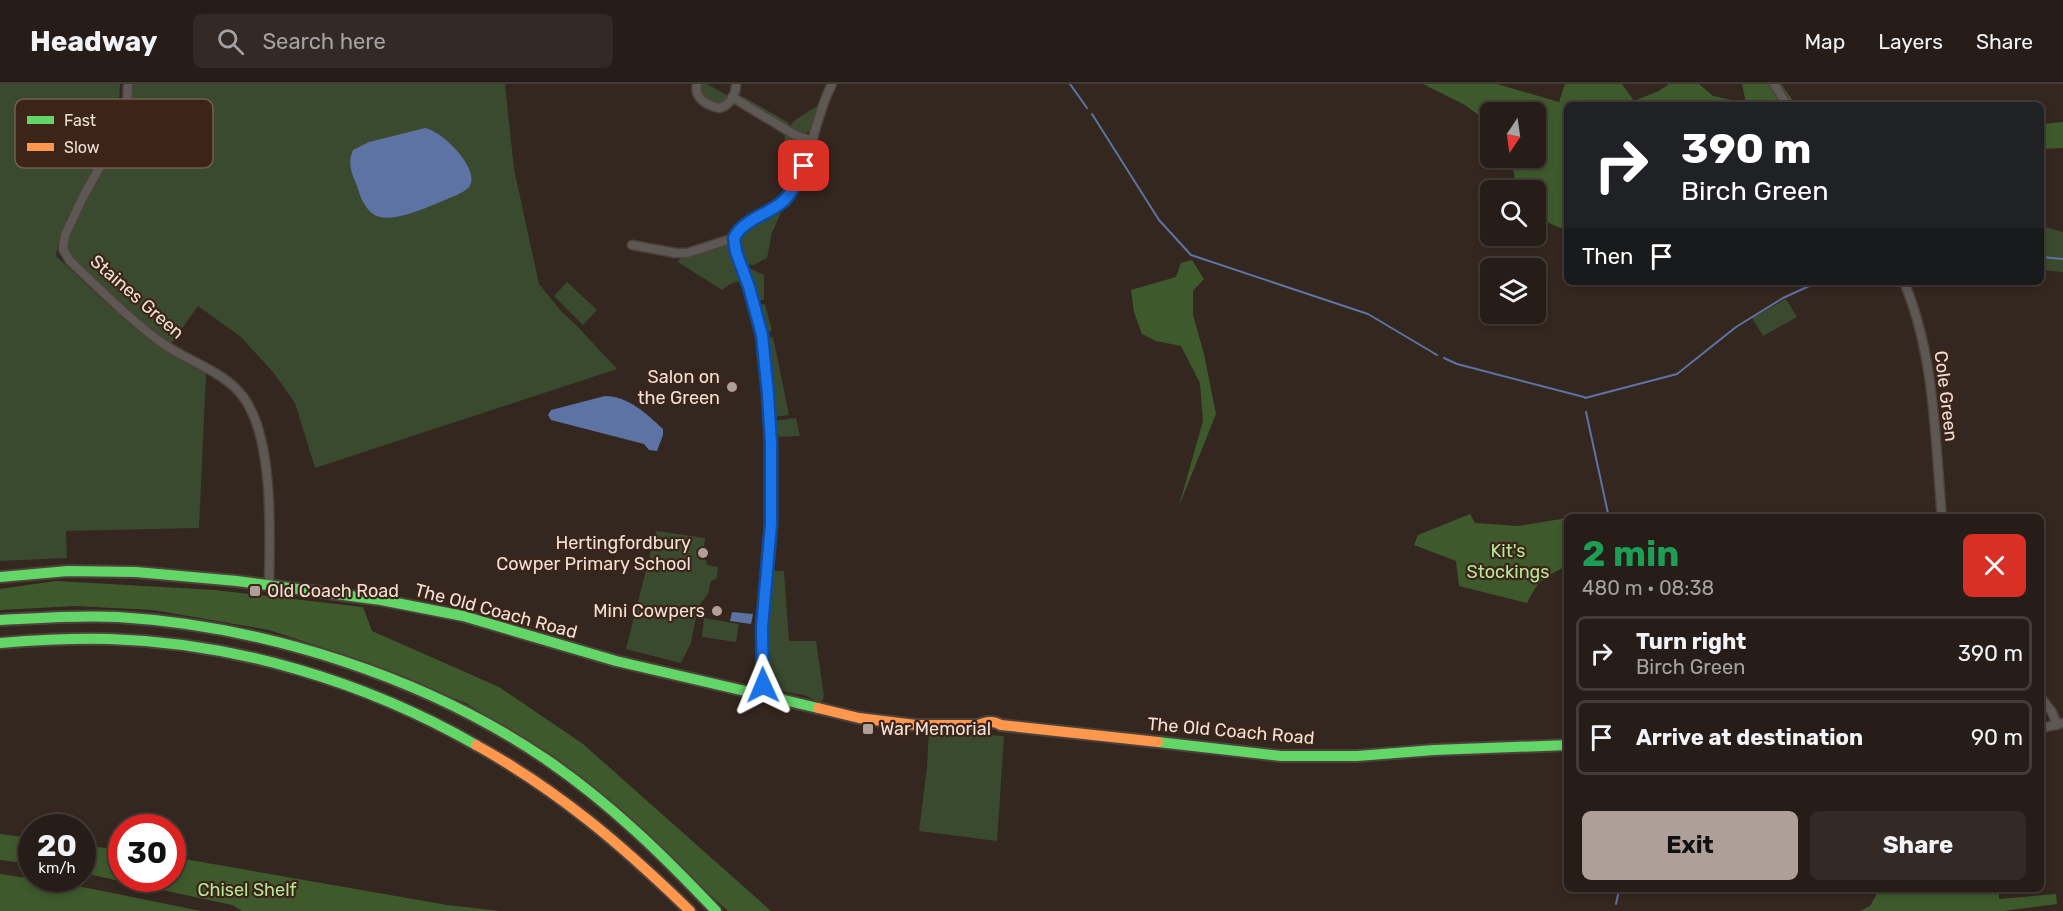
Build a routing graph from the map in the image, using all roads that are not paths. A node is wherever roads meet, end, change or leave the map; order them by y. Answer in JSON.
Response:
{"nodes":[{"id":1,"x":128,"y":84,"type":"edge"},
{"id":2,"x":697,"y":84,"type":"edge"},
{"id":3,"x":736,"y":84,"type":"edge"},
{"id":4,"x":832,"y":84,"type":"edge"},
{"id":5,"x":1774,"y":84,"type":"edge"},
{"id":6,"x":732,"y":97,"type":"junction"},
{"id":7,"x":127,"y":99,"type":"edge"},
{"id":8,"x":1785,"y":102,"type":"edge"},
{"id":9,"x":812,"y":141,"type":"junction"},
{"id":10,"x":100,"y":168,"type":"edge"},
{"id":11,"x":734,"y":238,"type":"junction"},
{"id":12,"x":633,"y":245,"type":"dead end"},
{"id":13,"x":1905,"y":285,"type":"edge"},
{"id":14,"x":1942,"y":514,"type":"edge"},
{"id":15,"x":0,"y":577,"type":"edge"},
{"id":16,"x":269,"y":585,"type":"junction"},
{"id":17,"x":0,"y":620,"type":"edge"},
{"id":18,"x":0,"y":643,"type":"edge"},
{"id":19,"x":763,"y":695,"type":"junction"},
{"id":20,"x":2044,"y":702,"type":"edge"},
{"id":21,"x":2060,"y":724,"type":"edge"},
{"id":22,"x":2044,"y":728,"type":"edge"},
{"id":23,"x":1564,"y":745,"type":"edge"},
{"id":24,"x":690,"y":911,"type":"edge"},
{"id":25,"x":716,"y":911,"type":"edge"}],
"edges":[{"from":1,"to":7,"type":"street","name":"Staines Green"},
{"from":2,"to":6,"type":"street"},
{"from":3,"to":6,"type":"street"},
{"from":4,"to":9,"type":"street"},
{"from":5,"to":8,"type":"street"},
{"from":6,"to":9,"type":"street"},
{"from":9,"to":11,"type":"street"},
{"from":10,"to":16,"type":"street","name":"Staines Green"},
{"from":11,"to":12,"type":"street"},
{"from":11,"to":19,"type":"street"},
{"from":13,"to":14,"type":"street","name":"Cole Green"},
{"from":15,"to":16,"type":"main road","name":"The Old Coach Road"},
{"from":16,"to":19,"type":"main road","name":"The Old Coach Road"},
{"from":17,"to":25,"type":"main road"},
{"from":18,"to":24,"type":"main road"},
{"from":19,"to":23,"type":"main road","name":"The Old Coach Road"},
{"from":20,"to":21,"type":"street"},
{"from":21,"to":22,"type":"street"}]}
